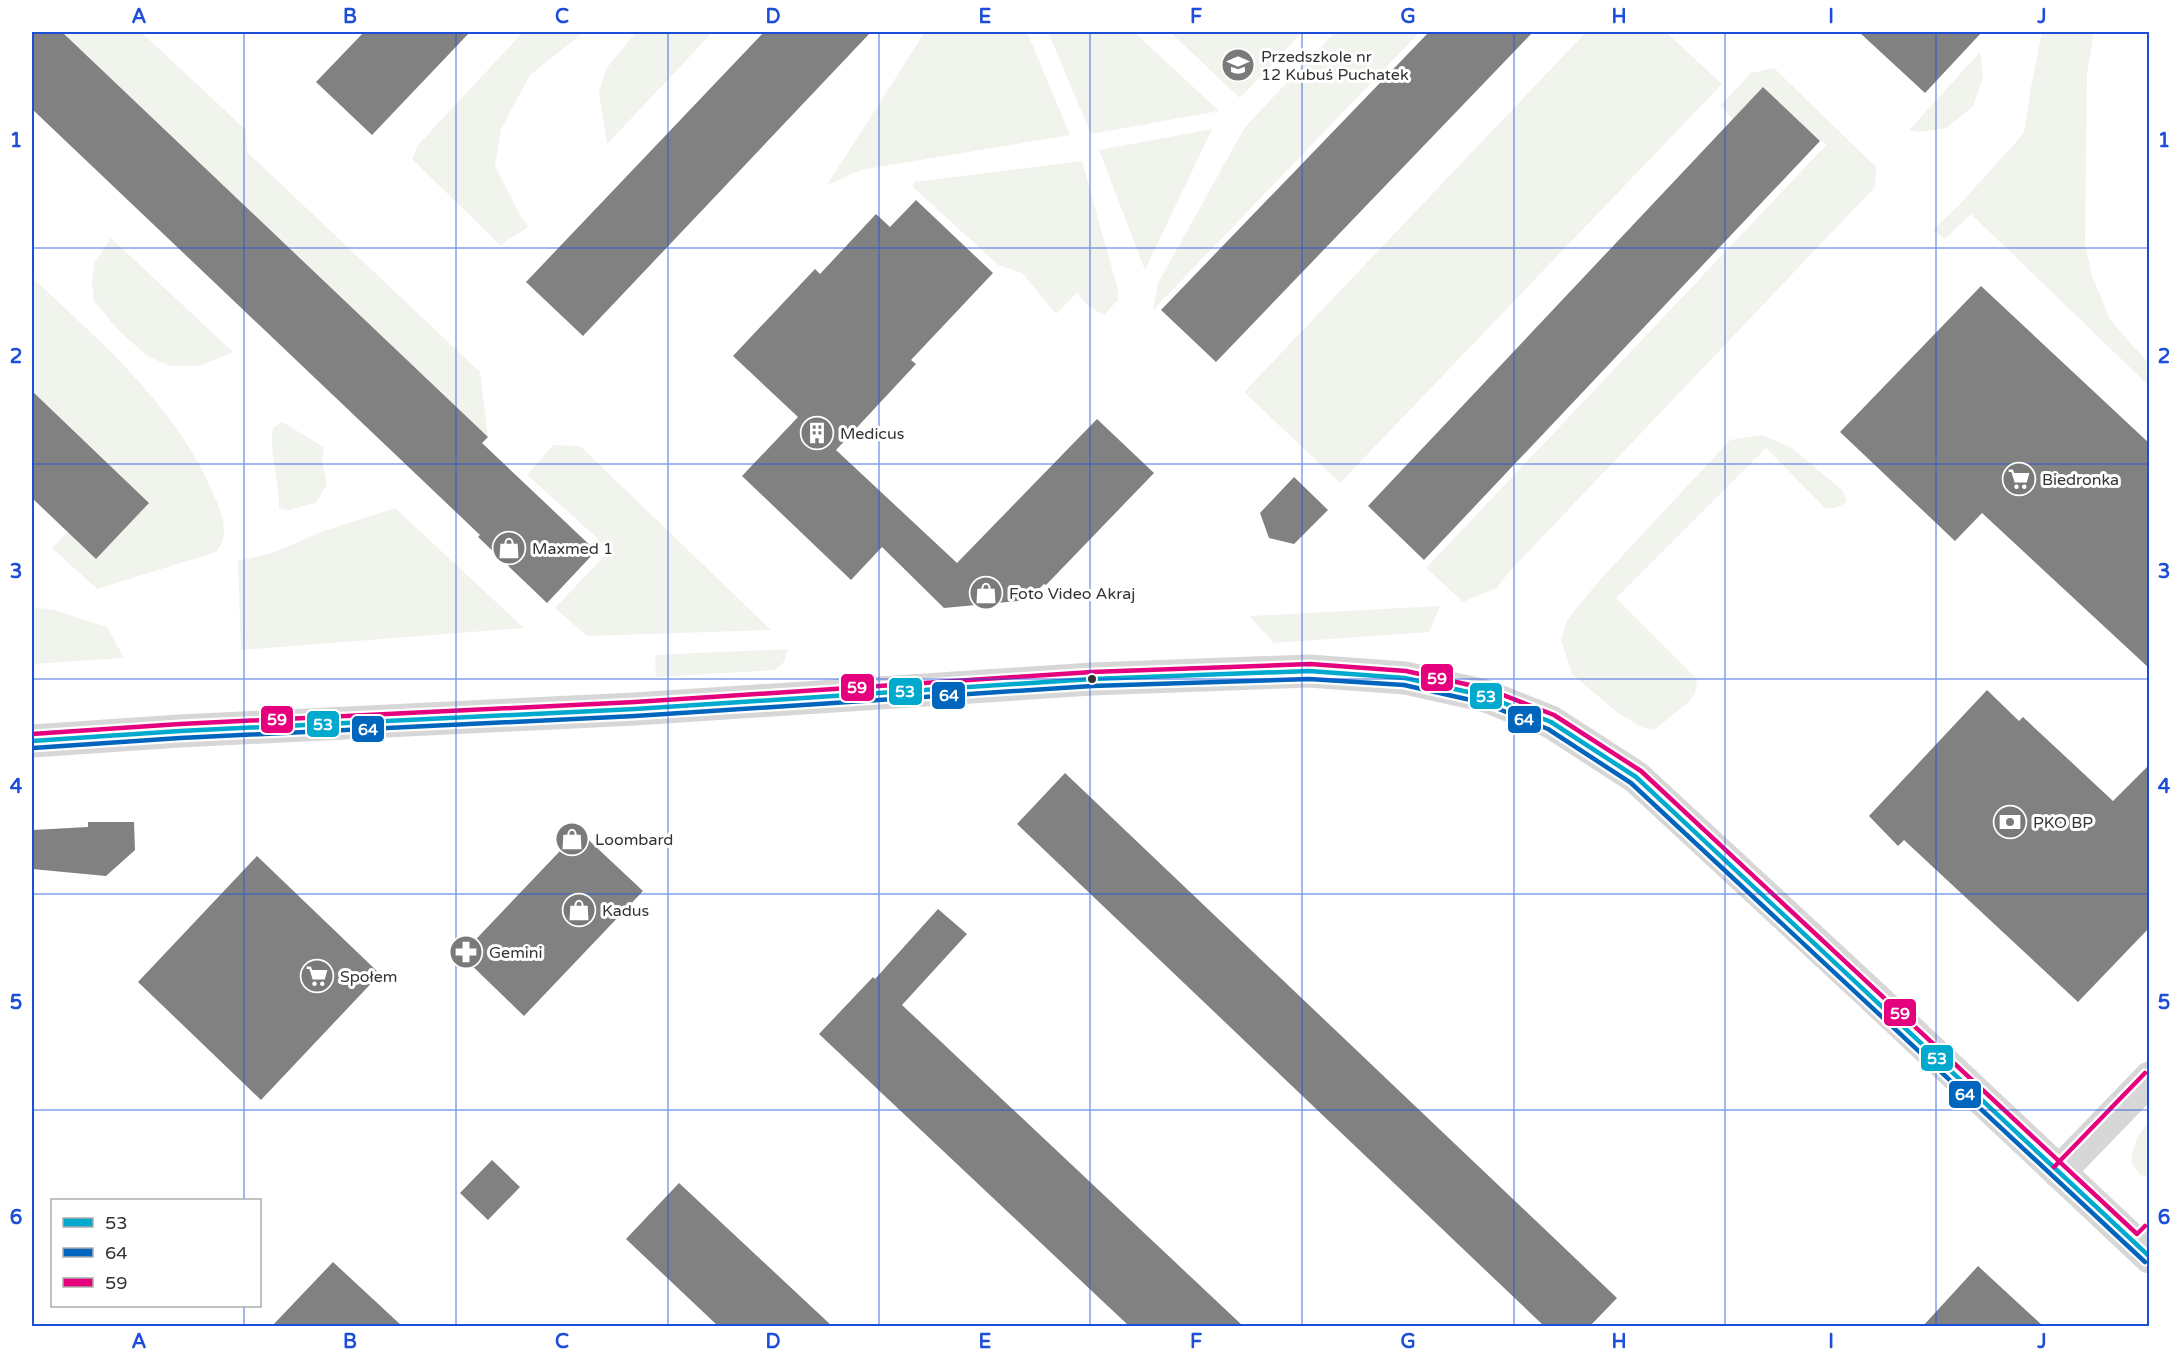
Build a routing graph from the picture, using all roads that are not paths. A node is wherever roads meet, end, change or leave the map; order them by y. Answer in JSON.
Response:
{"nodes":[{"id":1,"x":32,"y":741,"type":"edge"},
{"id":2,"x":2150,"y":1078,"type":"edge"},
{"id":3,"x":2060,"y":1172,"type":"junction"},
{"id":4,"x":2145,"y":1244,"type":"edge"}],
"edges":[{"from":1,"to":3,"type":"street"},
{"from":2,"to":3,"type":"street"},
{"from":3,"to":4,"type":"street"}]}
